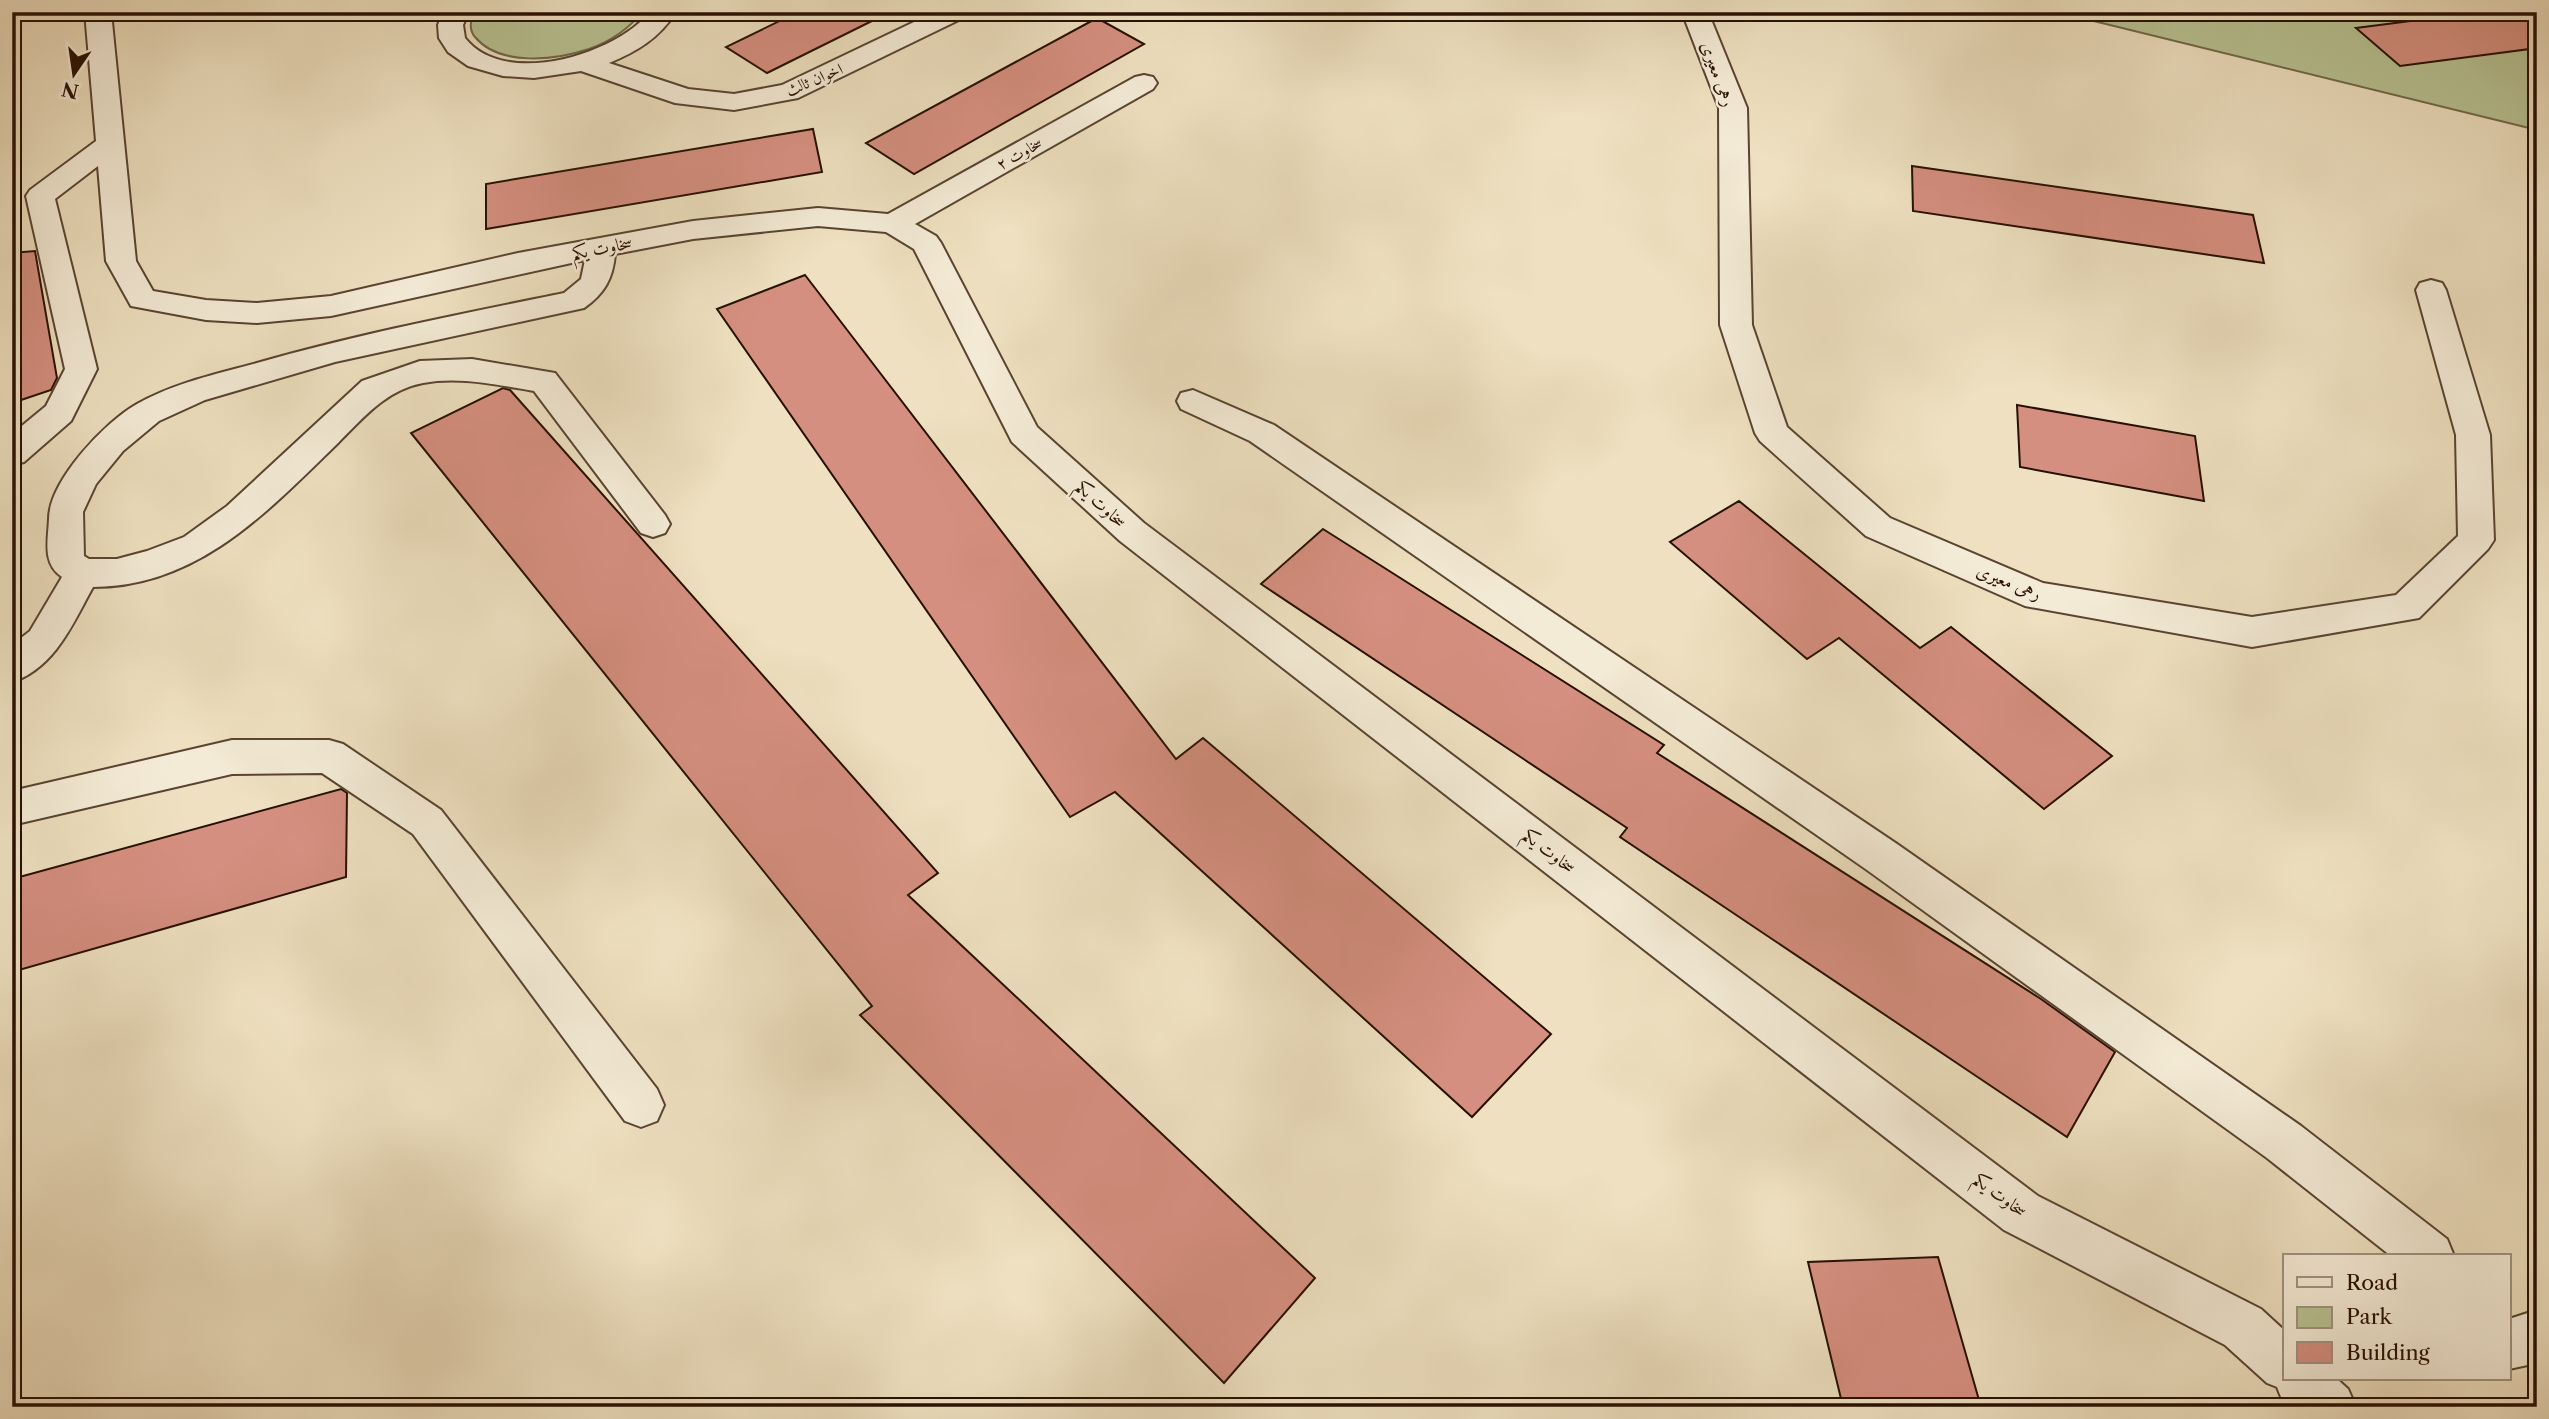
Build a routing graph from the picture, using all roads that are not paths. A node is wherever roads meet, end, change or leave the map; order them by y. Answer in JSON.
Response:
{"nodes":[{"id":1,"x":98,"y":12,"type":"edge"},
{"id":2,"x":456,"y":12,"type":"edge"},
{"id":3,"x":664,"y":12,"type":"edge"},
{"id":4,"x":956,"y":12,"type":"edge"},
{"id":5,"x":1695,"y":12,"type":"edge"},
{"id":6,"x":583,"y":63,"type":"junction"},
{"id":7,"x":1144,"y":83,"type":"dead end"},
{"id":8,"x":110,"y":145,"type":"junction"},
{"id":9,"x":893,"y":224,"type":"junction"},
{"id":10,"x":600,"y":248,"type":"junction"},
{"id":11,"x":2431,"y":290,"type":"dead end"},
{"id":12,"x":1193,"y":401,"type":"dead end"},
{"id":13,"x":12,"y":453,"type":"edge"},
{"id":14,"x":653,"y":524,"type":"dead end"},
{"id":15,"x":83,"y":573,"type":"junction"},
{"id":16,"x":12,"y":667,"type":"edge"},
{"id":17,"x":12,"y":808,"type":"edge"},
{"id":18,"x":641,"y":1105,"type":"dead end"},
{"id":19,"x":2427,"y":1254,"type":"edge"},
{"id":20,"x":2264,"y":1330,"type":"edge"},
{"id":21,"x":2283,"y":1362,"type":"edge"},
{"id":22,"x":2300,"y":1380,"type":"edge"},
{"id":23,"x":2330,"y":1407,"type":"edge"}],
"edges":[{"from":1,"to":8,"type":"street","name":"سخاوت یکم"},
{"from":2,"to":6,"type":"street"},
{"from":3,"to":6,"type":"street"},
{"from":4,"to":6,"type":"street","name":"اخوان ثالث"},
{"from":5,"to":11,"type":"street","name":"رهی معیری"},
{"from":7,"to":9,"type":"street","name":"سخاوت ۲"},
{"from":8,"to":10,"type":"street","name":"سخاوت یکم"},
{"from":8,"to":13,"type":"street"},
{"from":9,"to":10,"type":"street","name":"سخاوت یکم"},
{"from":9,"to":20,"type":"street","name":"سخاوت یکم"},
{"from":10,"to":15,"type":"street"},
{"from":12,"to":19,"type":"street"},
{"from":14,"to":15,"type":"street"},
{"from":15,"to":16,"type":"street"},
{"from":17,"to":18,"type":"street"},
{"from":20,"to":21,"type":"street","name":"سخاوت یکم"},
{"from":22,"to":23,"type":"street"}]}
